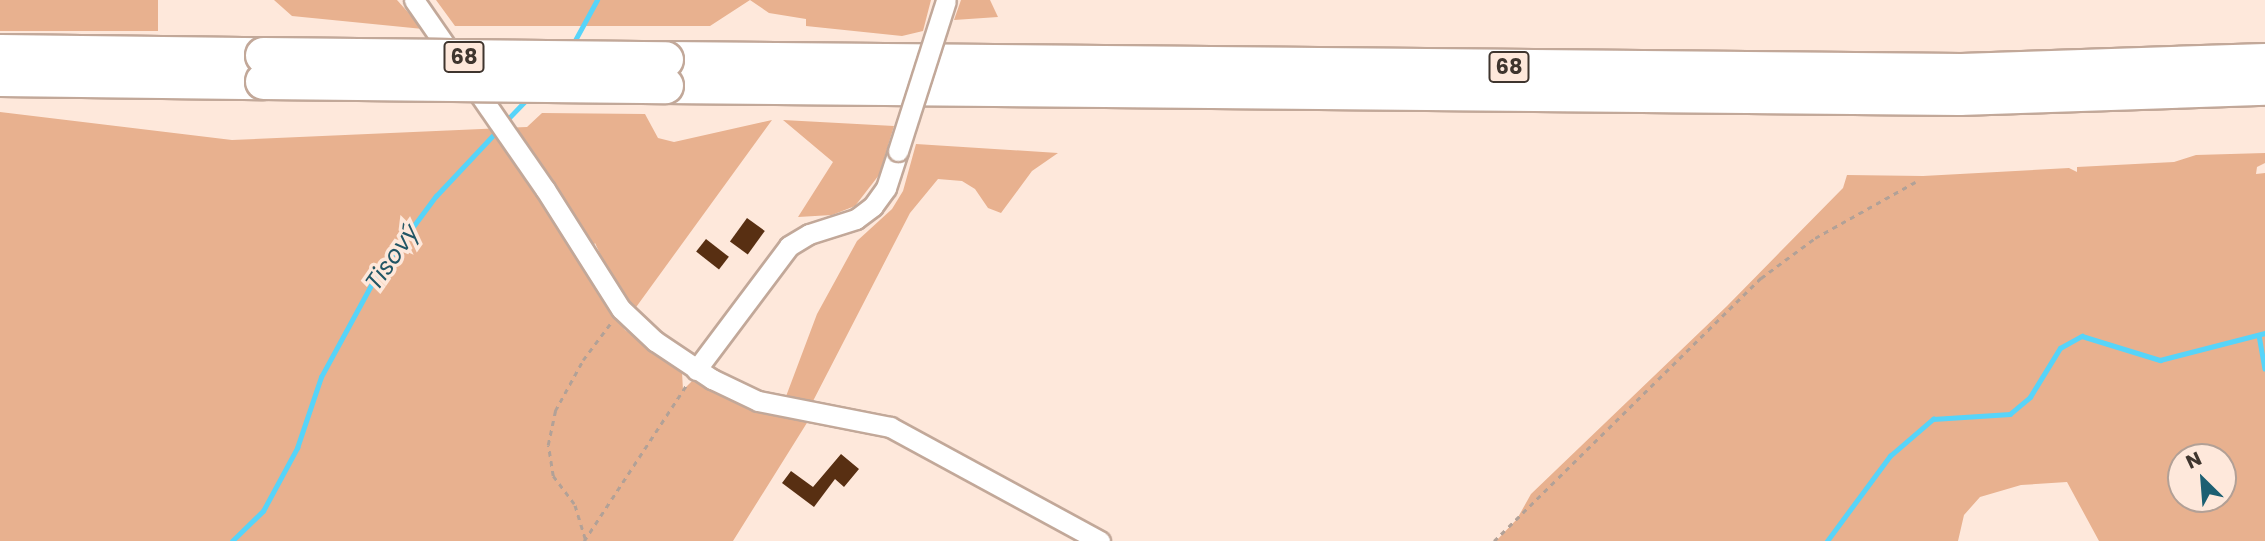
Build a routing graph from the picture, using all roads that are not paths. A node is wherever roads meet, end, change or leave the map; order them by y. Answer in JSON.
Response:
{"nodes":[{"id":1,"x":414,"y":0,"type":"edge"},
{"id":2,"x":946,"y":1,"type":"edge"},
{"id":3,"x":0,"y":52,"type":"edge"},
{"id":4,"x":2265,"y":61,"type":"edge"},
{"id":5,"x":263,"y":68,"type":"junction"},
{"id":6,"x":665,"y":72,"type":"junction"},
{"id":7,"x":0,"y":78,"type":"edge"},
{"id":8,"x":2265,"y":87,"type":"edge"},
{"id":9,"x":696,"y":370,"type":"junction"},
{"id":10,"x":1100,"y":541,"type":"edge"}],
"edges":[{"from":1,"to":9,"type":"street"},
{"from":2,"to":9,"type":"street","bridge":true},
{"from":3,"to":5,"type":"highway","number":"68"},
{"from":4,"to":6,"type":"highway","number":"68"},
{"from":5,"to":6,"type":"highway","number":"68","bridge":true},
{"from":5,"to":7,"type":"highway","number":"68"},
{"from":6,"to":8,"type":"highway","number":"68"},
{"from":9,"to":10,"type":"street"}]}
